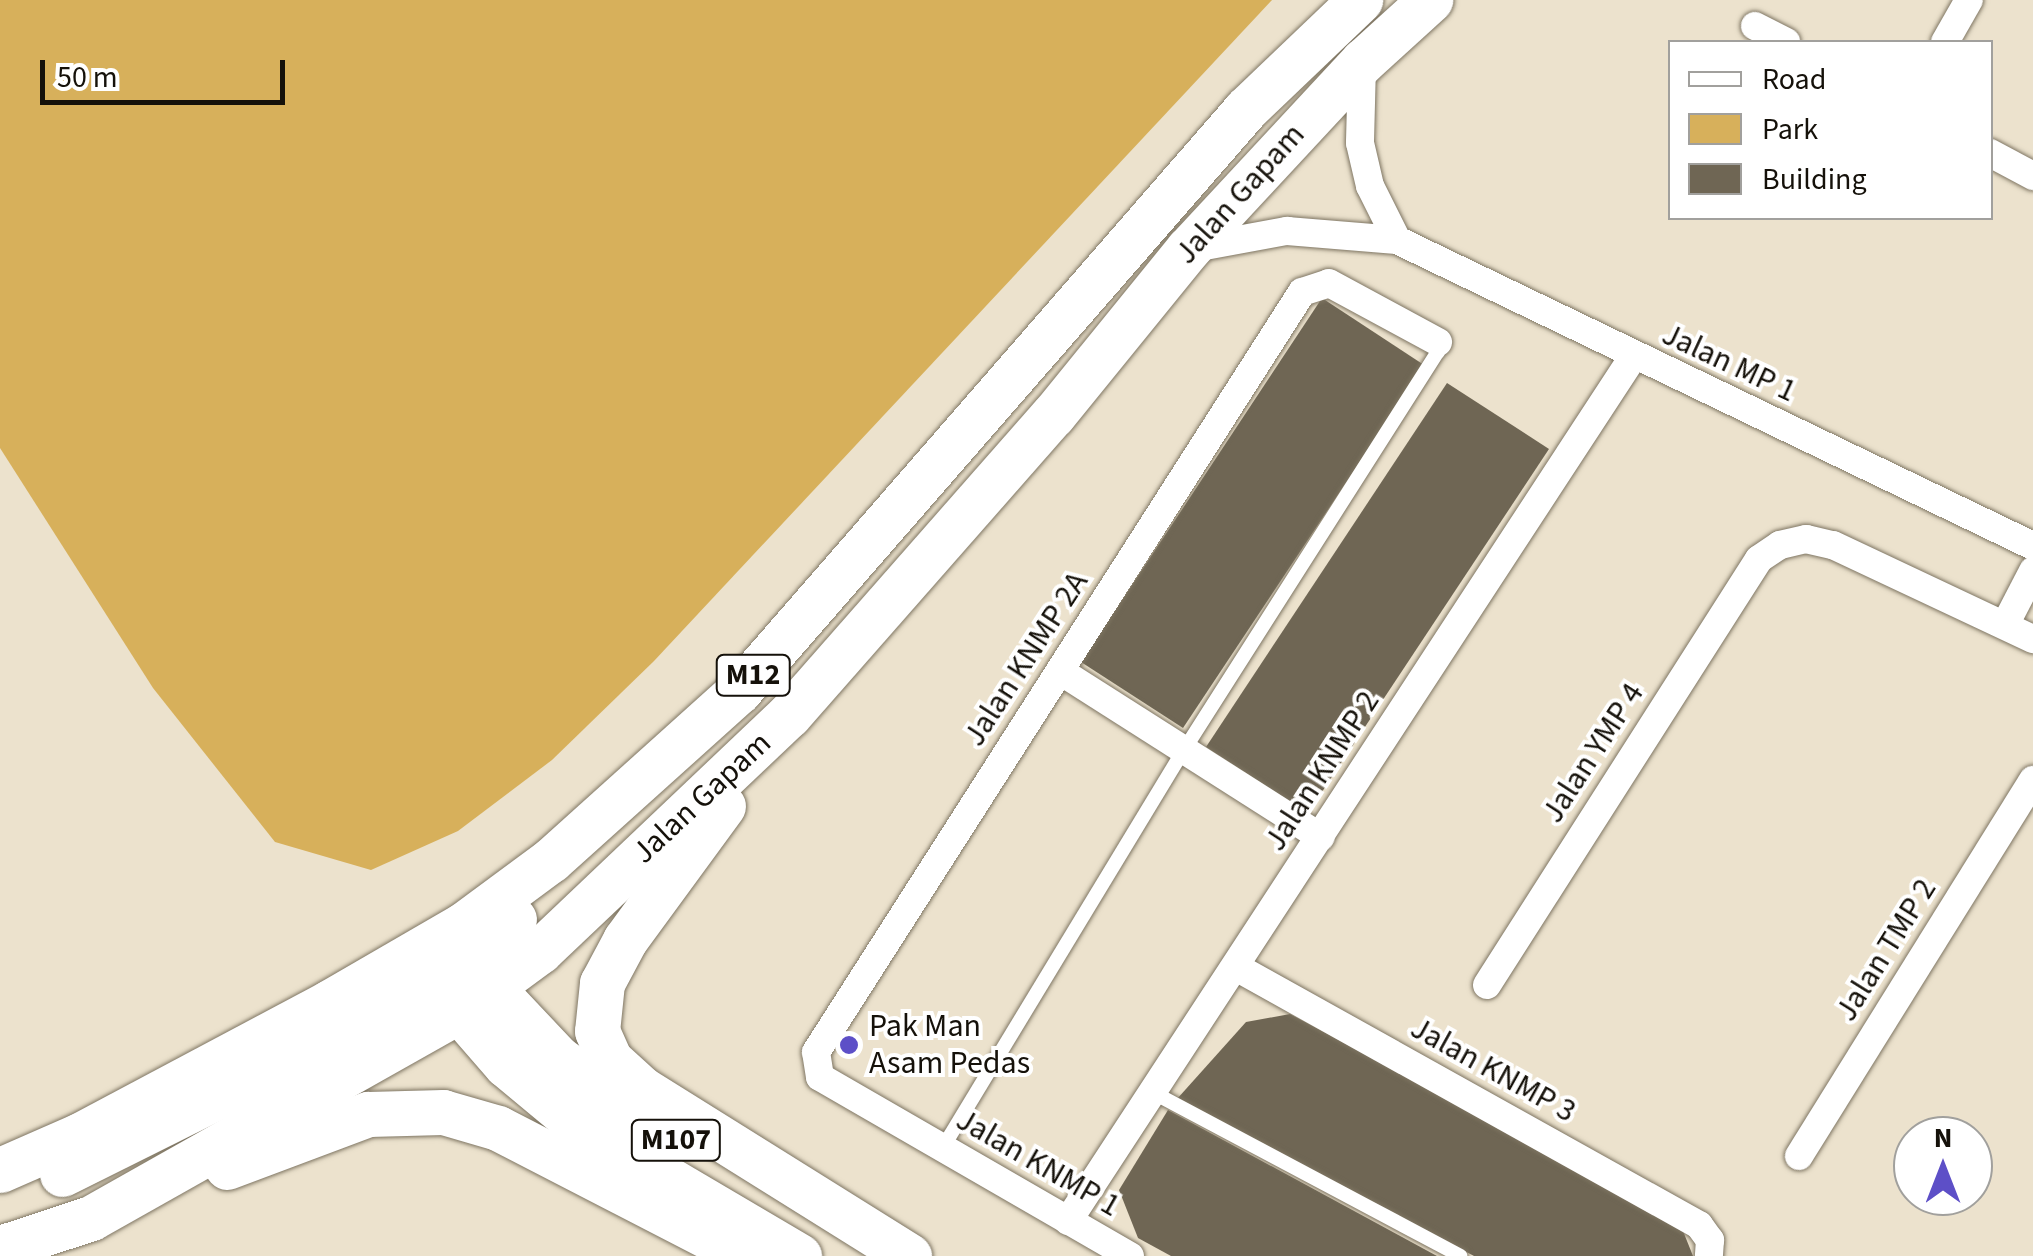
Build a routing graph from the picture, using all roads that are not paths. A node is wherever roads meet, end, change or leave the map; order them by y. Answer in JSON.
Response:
{"nodes":[{"id":1,"x":1360,"y":0,"type":"edge"},
{"id":2,"x":1430,"y":0,"type":"edge"},
{"id":3,"x":1969,"y":0,"type":"edge"},
{"id":4,"x":1755,"y":26,"type":"dead end"},
{"id":5,"x":1782,"y":40,"type":"edge"},
{"id":6,"x":1946,"y":40,"type":"edge"},
{"id":7,"x":1362,"y":61,"type":"junction"},
{"id":8,"x":1993,"y":155,"type":"edge"},
{"id":9,"x":2033,"y":176,"type":"edge"},
{"id":10,"x":1397,"y":240,"type":"junction"},
{"id":11,"x":1188,"y":250,"type":"junction"},
{"id":12,"x":1438,"y":342,"type":"joint"},
{"id":13,"x":1633,"y":357,"type":"junction"},
{"id":14,"x":2033,"y":546,"type":"edge"},
{"id":15,"x":2033,"y":571,"type":"edge"},
{"id":16,"x":2006,"y":622,"type":"junction"},
{"id":17,"x":2033,"y":639,"type":"edge"},
{"id":18,"x":1060,"y":671,"type":"junction"},
{"id":19,"x":789,"y":715,"type":"junction"},
{"id":20,"x":682,"y":743,"type":"junction"},
{"id":21,"x":1184,"y":750,"type":"junction"},
{"id":22,"x":2033,"y":780,"type":"edge"},
{"id":23,"x":1321,"y":837,"type":"junction"},
{"id":24,"x":1236,"y":967,"type":"junction"},
{"id":25,"x":1487,"y":985,"type":"dead end"},
{"id":26,"x":463,"y":986,"type":"junction"},
{"id":27,"x":814,"y":1065,"type":"joint"},
{"id":28,"x":1154,"y":1093,"type":"junction"},
{"id":29,"x":942,"y":1149,"type":"junction"},
{"id":30,"x":1799,"y":1156,"type":"dead end"},
{"id":31,"x":0,"y":1170,"type":"edge"},
{"id":32,"x":0,"y":1200,"type":"edge"},
{"id":33,"x":91,"y":1218,"type":"junction"},
{"id":34,"x":1068,"y":1221,"type":"junction"},
{"id":35,"x":0,"y":1248,"type":"edge"},
{"id":36,"x":1710,"y":1248,"type":"edge"},
{"id":37,"x":746,"y":1256,"type":"edge"},
{"id":38,"x":799,"y":1256,"type":"edge"},
{"id":39,"x":884,"y":1256,"type":"edge"},
{"id":40,"x":909,"y":1256,"type":"edge"},
{"id":41,"x":1130,"y":1256,"type":"edge"},
{"id":42,"x":1460,"y":1256,"type":"edge"}],
"edges":[{"from":1,"to":20,"type":"main road","name":"Jalan Gapam","number":"M12"},
{"from":2,"to":7,"type":"main road","name":"Jalan Gapam","number":"M12"},
{"from":3,"to":6,"type":"street"},
{"from":4,"to":5,"type":"street"},
{"from":7,"to":10,"type":"street"},
{"from":7,"to":11,"type":"main road","name":"Jalan Gapam","number":"M12"},
{"from":8,"to":9,"type":"street"},
{"from":10,"to":11,"type":"street"},
{"from":10,"to":13,"type":"street","name":"Jalan MP 1"},
{"from":11,"to":19,"type":"main road","name":"Jalan Gapam","number":"M12"},
{"from":12,"to":18,"type":"street","name":"Jalan KNMP 2A"},
{"from":12,"to":21,"type":"lane"},
{"from":13,"to":14,"type":"street","name":"Jalan MP 1"},
{"from":13,"to":23,"type":"street","name":"Jalan KNMP 2"},
{"from":15,"to":16,"type":"street"},
{"from":16,"to":17,"type":"street"},
{"from":16,"to":25,"type":"street","name":"Jalan YMP 4"},
{"from":18,"to":21,"type":"street"},
{"from":18,"to":27,"type":"street","name":"Jalan KNMP 2A"},
{"from":19,"to":26,"type":"main road","name":"Jalan Gapam","number":"M12"},
{"from":19,"to":40,"type":"main road"},
{"from":20,"to":26,"type":"main road"},
{"from":20,"to":31,"type":"main road","name":"Jalan Gapam","number":"M12"},
{"from":21,"to":23,"type":"street"},
{"from":21,"to":29,"type":"lane"},
{"from":22,"to":30,"type":"street","name":"Jalan TMP 2"},
{"from":23,"to":24,"type":"street","name":"Jalan KNMP 2"},
{"from":24,"to":28,"type":"street","name":"Jalan KNMP 2"},
{"from":24,"to":36,"type":"street","name":"Jalan KNMP 3"},
{"from":26,"to":32,"type":"main road"},
{"from":26,"to":33,"type":"main road","name":"Jalan Gapam","number":"M12"},
{"from":26,"to":38,"type":"main road","number":"M107"},
{"from":26,"to":39,"type":"main road","number":"M107"},
{"from":27,"to":29,"type":"street","name":"Jalan KNMP 1"},
{"from":28,"to":34,"type":"street","name":"Jalan KNMP 2"},
{"from":28,"to":42,"type":"lane"},
{"from":29,"to":34,"type":"street","name":"Jalan KNMP 1"},
{"from":33,"to":35,"type":"main road","name":"Jalan Gapam","number":"M12"},
{"from":33,"to":37,"type":"main road"},
{"from":34,"to":41,"type":"street","name":"Jalan KNMP 1"}]}
